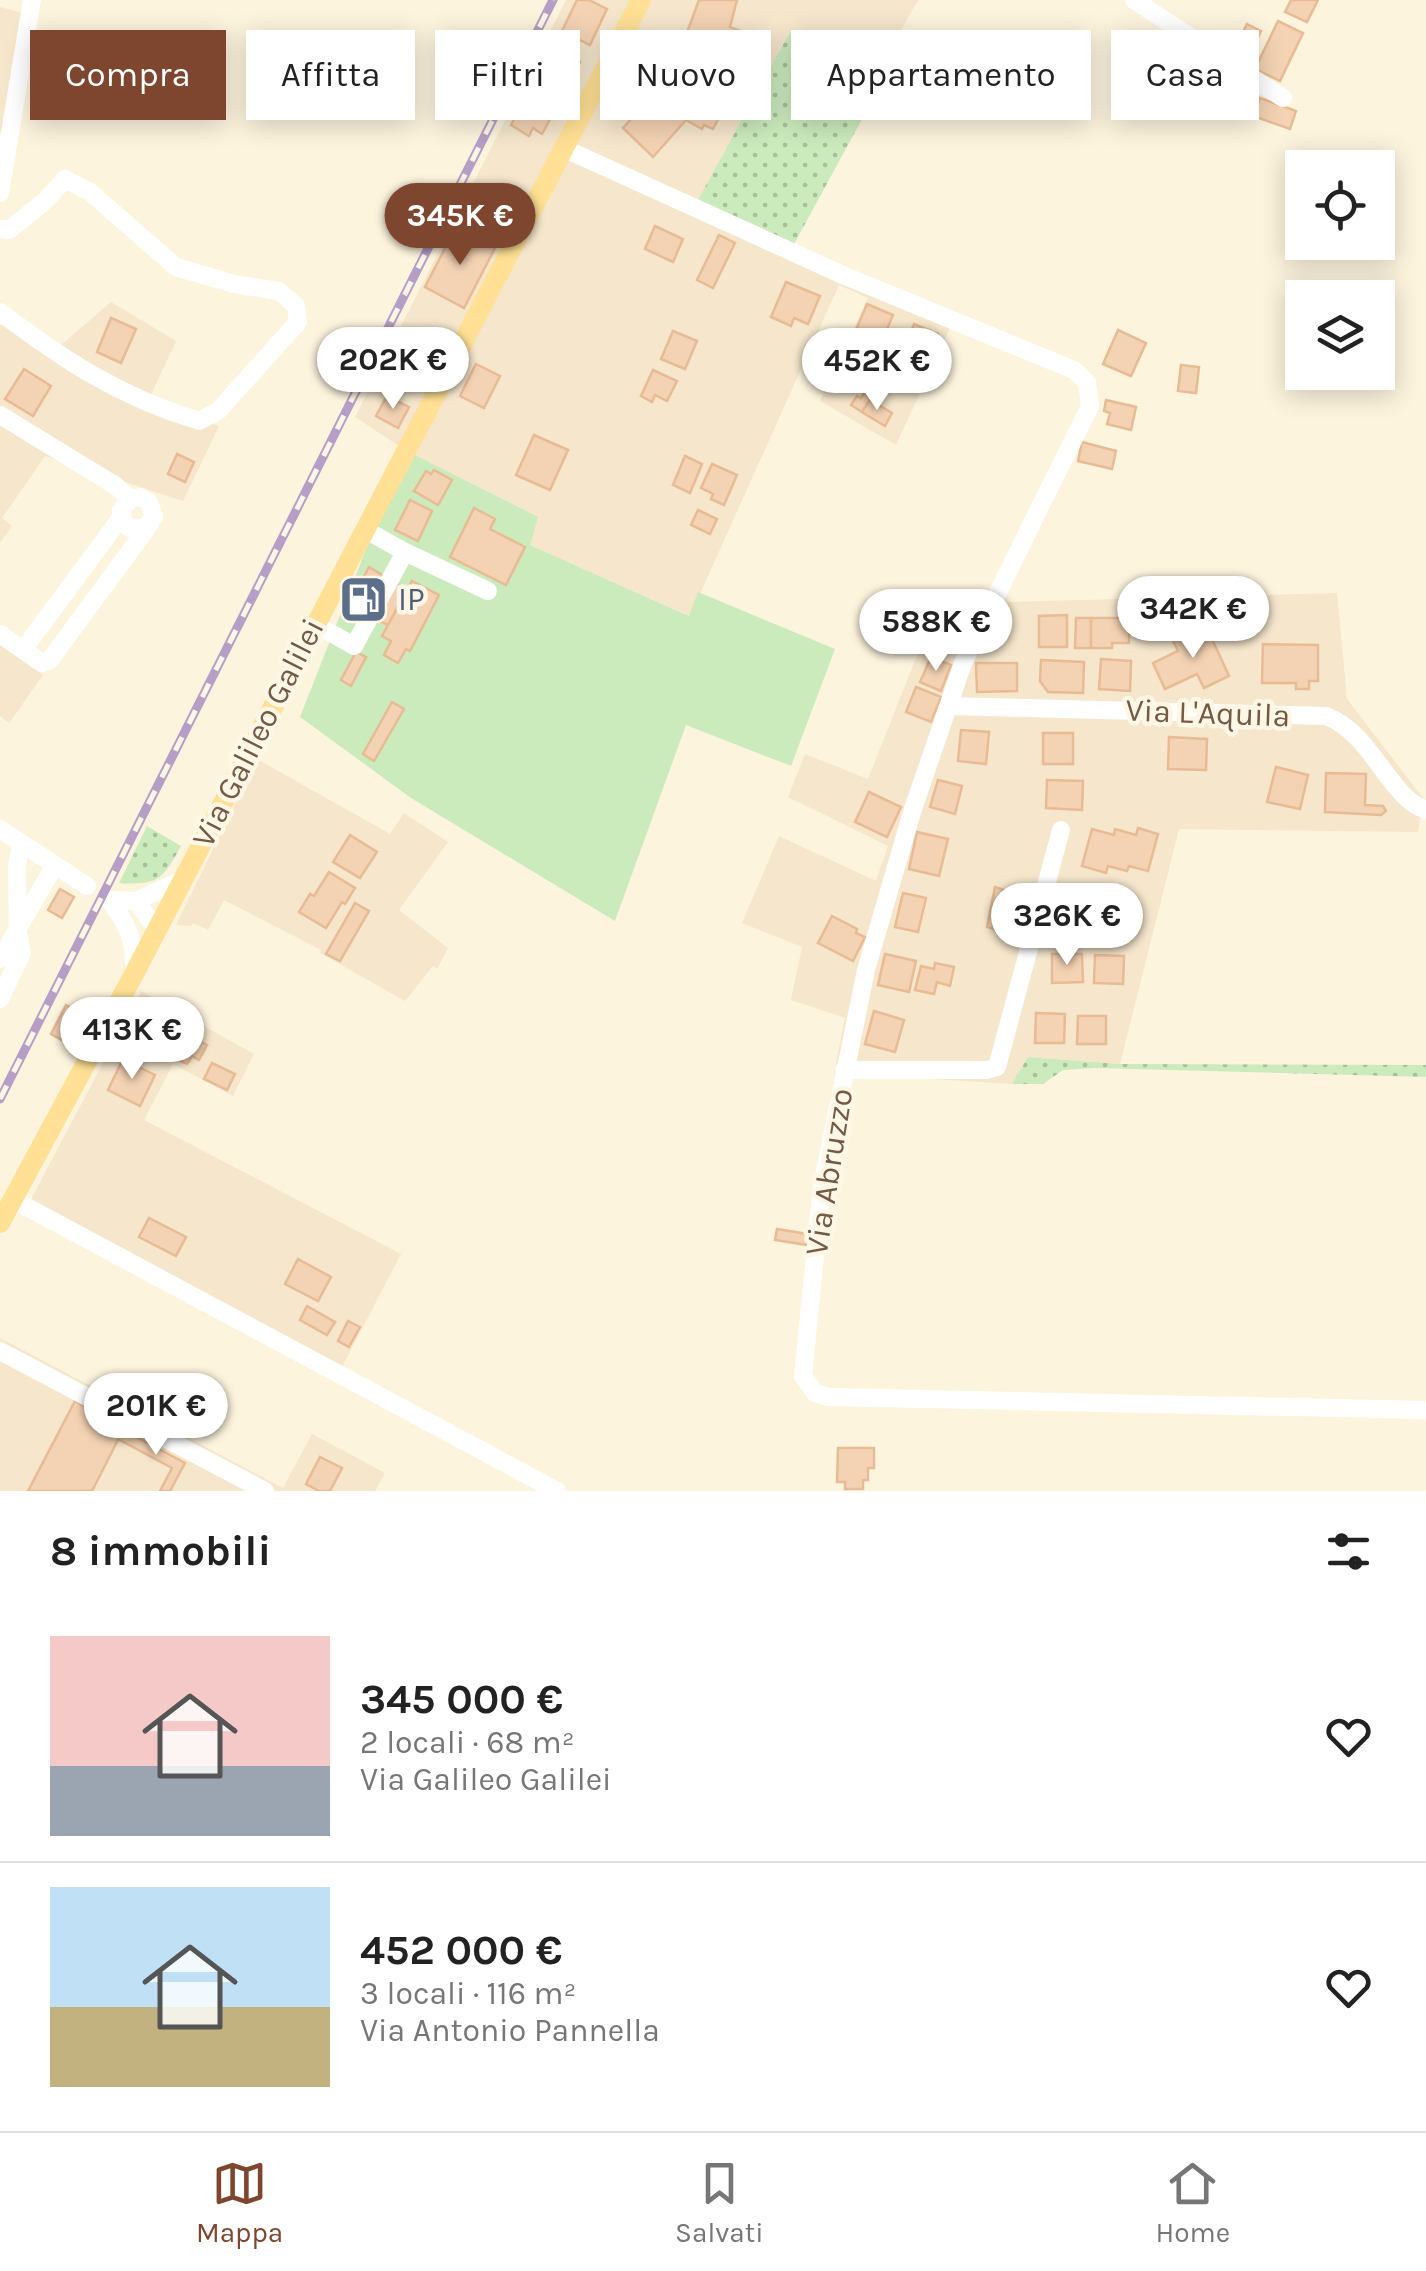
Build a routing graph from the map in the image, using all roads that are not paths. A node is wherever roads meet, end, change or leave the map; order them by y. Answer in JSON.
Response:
{"nodes":[{"id":1,"x":32,"y":0,"type":"edge"},
{"id":2,"x":640,"y":0,"type":"edge"},
{"id":3,"x":1134,"y":0,"type":"edge"},
{"id":4,"x":1283,"y":98,"type":"dead end"},
{"id":5,"x":564,"y":148,"type":"junction"},
{"id":6,"x":0,"y":193,"type":"edge"},
{"id":7,"x":0,"y":229,"type":"edge"},
{"id":8,"x":0,"y":312,"type":"edge"},
{"id":9,"x":0,"y":414,"type":"edge"},
{"id":10,"x":126,"y":508,"type":"junction"},
{"id":11,"x":151,"y":523,"type":"junction"},
{"id":12,"x":364,"y":529,"type":"junction"},
{"id":13,"x":406,"y":552,"type":"junction"},
{"id":14,"x":488,"y":590,"type":"dead end"},
{"id":15,"x":315,"y":624,"type":"junction"},
{"id":16,"x":0,"y":634,"type":"edge"},
{"id":17,"x":23,"y":650,"type":"junction"},
{"id":18,"x":950,"y":706,"type":"junction"},
{"id":19,"x":1426,"y":810,"type":"edge"},
{"id":20,"x":0,"y":829,"type":"edge"},
{"id":21,"x":1060,"y":830,"type":"dead end"},
{"id":22,"x":22,"y":844,"type":"junction"},
{"id":23,"x":55,"y":865,"type":"junction"},
{"id":24,"x":182,"y":880,"type":"junction"},
{"id":25,"x":87,"y":886,"type":"dead end"},
{"id":26,"x":136,"y":901,"type":"junction"},
{"id":27,"x":125,"y":921,"type":"junction"},
{"id":28,"x":156,"y":928,"type":"junction"},
{"id":29,"x":18,"y":934,"type":"junction"},
{"id":30,"x":0,"y":959,"type":"edge"},
{"id":31,"x":134,"y":974,"type":"junction"},
{"id":32,"x":0,"y":999,"type":"edge"},
{"id":33,"x":844,"y":1070,"type":"junction"},
{"id":34,"x":12,"y":1199,"type":"junction"},
{"id":35,"x":0,"y":1224,"type":"edge"},
{"id":36,"x":0,"y":1352,"type":"edge"},
{"id":37,"x":1426,"y":1410,"type":"edge"},
{"id":38,"x":265,"y":1491,"type":"edge"},
{"id":39,"x":557,"y":1491,"type":"edge"}],
"edges":[{"from":1,"to":6,"type":"street"},
{"from":2,"to":5,"type":"main road","name":"Via Galileo Galilei"},
{"from":3,"to":4,"type":"street"},
{"from":5,"to":12,"type":"main road","name":"Via Galileo Galilei"},
{"from":5,"to":18,"type":"street","name":"Via Abruzzo"},
{"from":7,"to":8,"type":"street"},
{"from":9,"to":10,"type":"street"},
{"from":10,"to":11,"type":"street"},
{"from":10,"to":11,"type":"street"},
{"from":10,"to":17,"type":"street"},
{"from":11,"to":17,"type":"street"},
{"from":12,"to":13,"type":"street"},
{"from":12,"to":15,"type":"main road","name":"Via Galileo Galilei"},
{"from":13,"to":14,"type":"street"},
{"from":13,"to":15,"type":"street"},
{"from":15,"to":24,"type":"main road","name":"Via Galileo Galilei"},
{"from":16,"to":17,"type":"street"},
{"from":18,"to":19,"type":"street","name":"Via L'Aquila"},
{"from":18,"to":33,"type":"street","name":"Via Abruzzo"},
{"from":20,"to":22,"type":"street"},
{"from":21,"to":33,"type":"street"},
{"from":22,"to":23,"type":"street"},
{"from":22,"to":29,"type":"street"},
{"from":23,"to":25,"type":"street"},
{"from":23,"to":29,"type":"street"},
{"from":24,"to":26,"type":"street"},
{"from":24,"to":28,"type":"main road","name":"Via Galileo Galilei"},
{"from":26,"to":27,"type":"street"},
{"from":26,"to":28,"type":"street"},
{"from":27,"to":28,"type":"street"},
{"from":27,"to":31,"type":"street"},
{"from":28,"to":31,"type":"main road","name":"Via Galileo Galilei"},
{"from":29,"to":30,"type":"street"},
{"from":29,"to":32,"type":"street"},
{"from":31,"to":34,"type":"main road"},
{"from":33,"to":37,"type":"street","name":"Via Abruzzo"},
{"from":34,"to":35,"type":"main road"},
{"from":34,"to":39,"type":"street"},
{"from":36,"to":38,"type":"street"}]}
